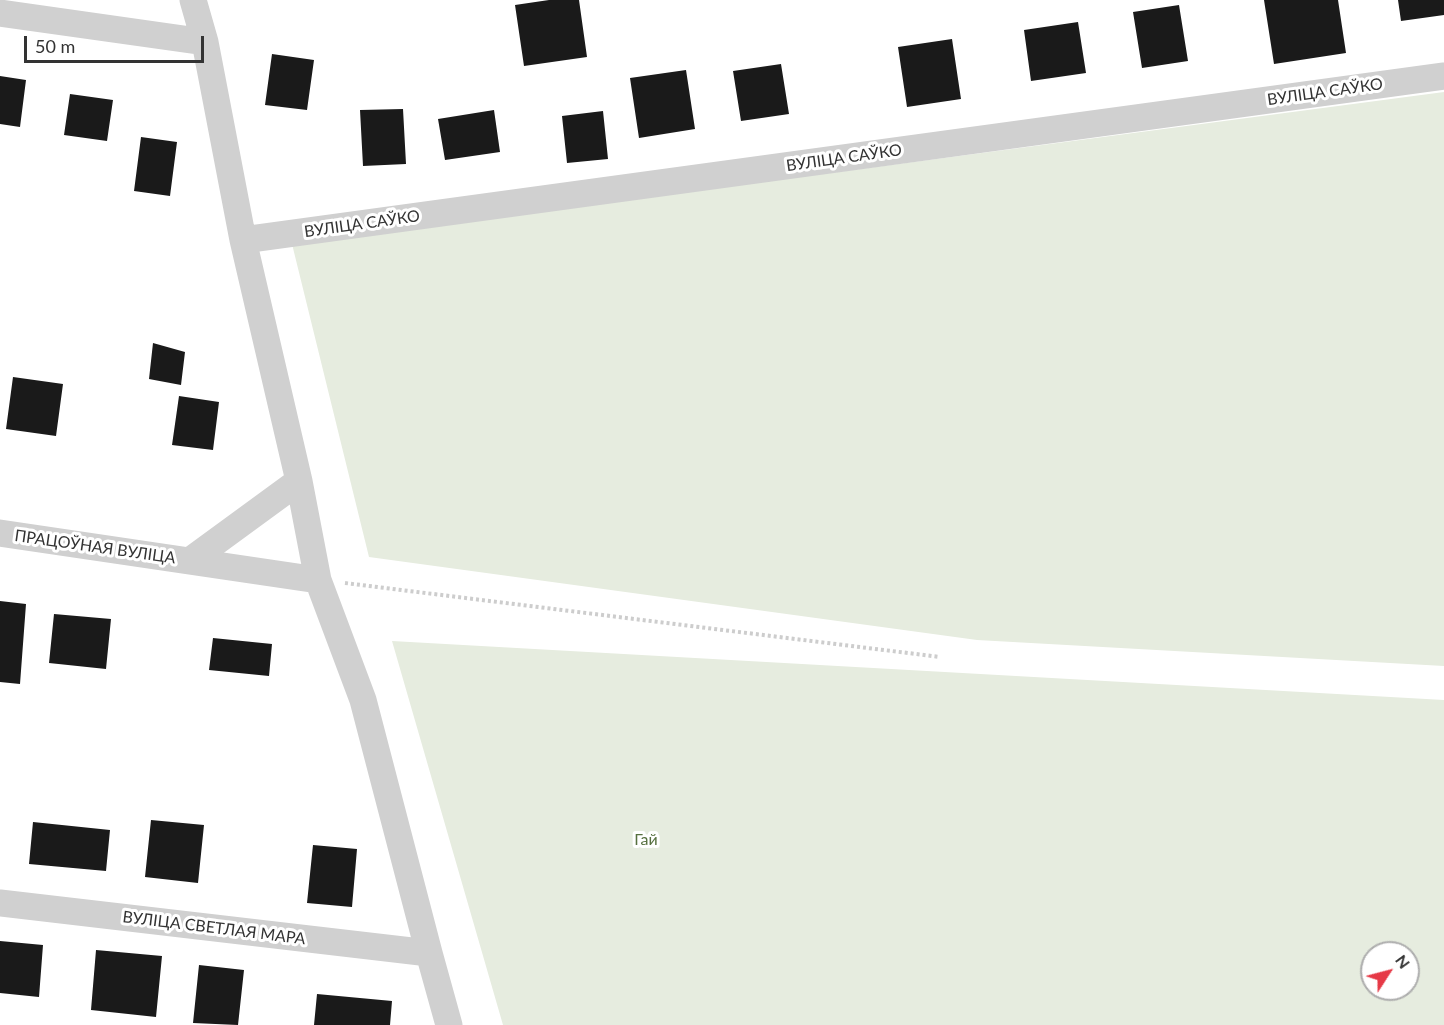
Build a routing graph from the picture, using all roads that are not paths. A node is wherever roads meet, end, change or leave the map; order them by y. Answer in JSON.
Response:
{"nodes":[{"id":1,"x":193,"y":0,"type":"edge"},
{"id":2,"x":0,"y":13,"type":"edge"},
{"id":3,"x":205,"y":42,"type":"junction"},
{"id":4,"x":1444,"y":76,"type":"edge"},
{"id":5,"x":243,"y":240,"type":"junction"},
{"id":6,"x":299,"y":481,"type":"junction"},
{"id":7,"x":0,"y":533,"type":"edge"},
{"id":8,"x":190,"y":560,"type":"junction"},
{"id":9,"x":318,"y":580,"type":"junction"},
{"id":10,"x":0,"y":903,"type":"edge"},
{"id":11,"x":429,"y":953,"type":"junction"},
{"id":12,"x":449,"y":1025,"type":"edge"}],
"edges":[{"from":1,"to":3,"type":"street"},
{"from":2,"to":3,"type":"street"},
{"from":3,"to":5,"type":"street"},
{"from":4,"to":5,"type":"street","name":"ВУЛІЦА САЎКО"},
{"from":5,"to":6,"type":"street"},
{"from":6,"to":8,"type":"street","name":"ПРАЦОЎНАЯ ВУЛІЦА"},
{"from":6,"to":9,"type":"street"},
{"from":7,"to":8,"type":"street","name":"ПРАЦОЎНАЯ ВУЛІЦА"},
{"from":8,"to":9,"type":"street","name":"ПРАЦОЎНАЯ ВУЛІЦА"},
{"from":9,"to":11,"type":"street"},
{"from":10,"to":11,"type":"street","name":"ВУЛІЦА СВЕТЛАЯ МАРА"},
{"from":11,"to":12,"type":"street"}]}
